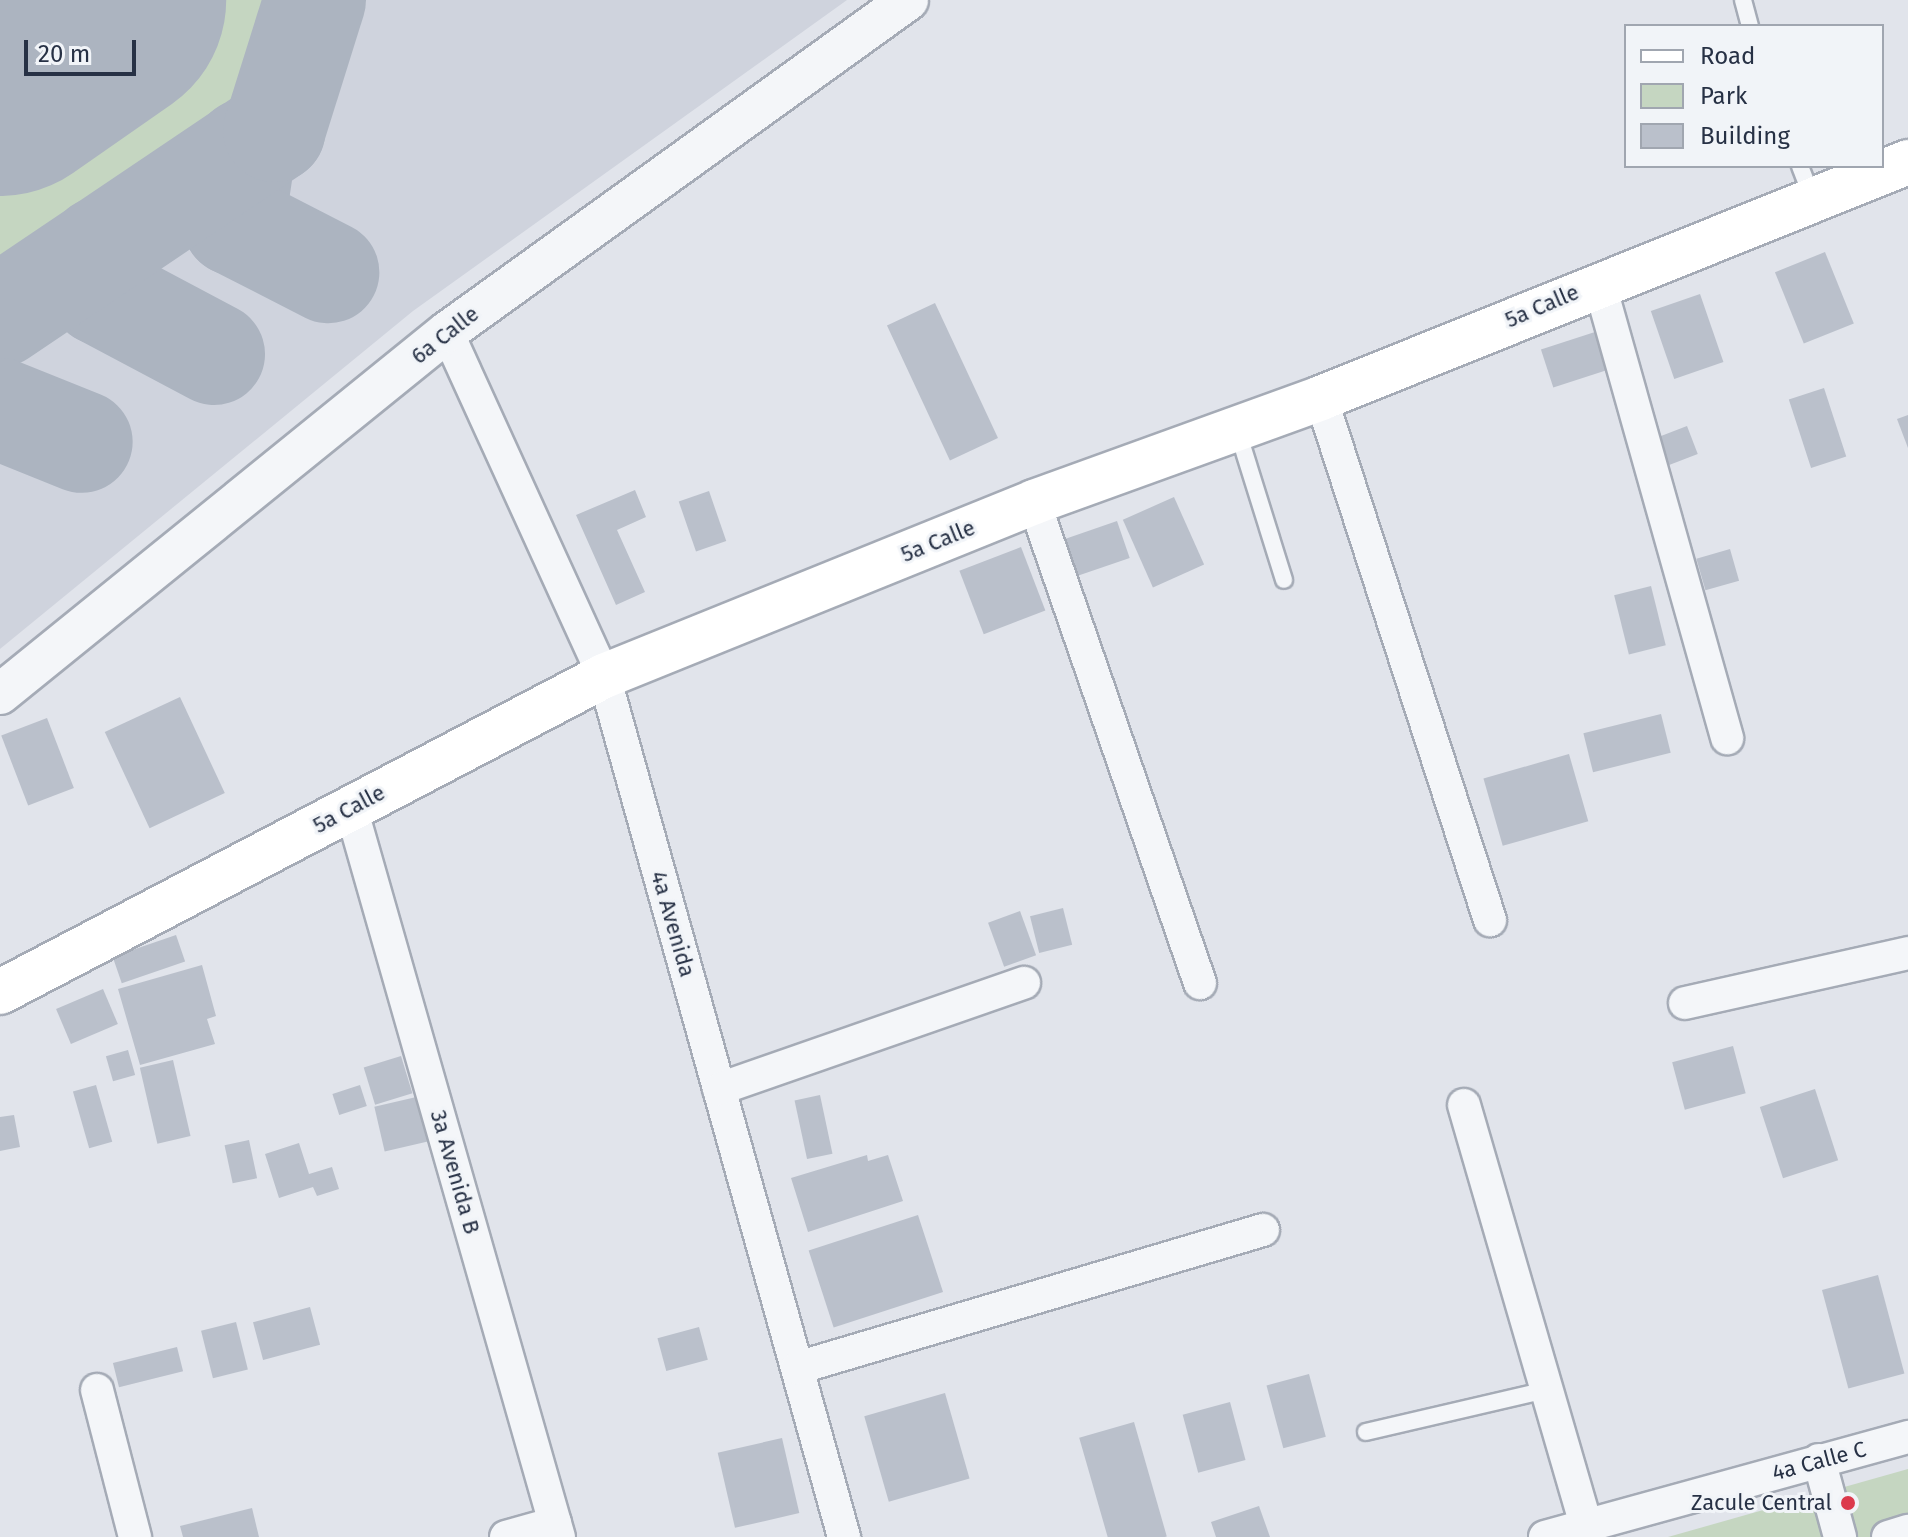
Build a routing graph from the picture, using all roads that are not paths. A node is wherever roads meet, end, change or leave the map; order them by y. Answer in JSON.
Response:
{"nodes":[{"id":1,"x":908,"y":0,"type":"edge"},
{"id":2,"x":1743,"y":0,"type":"edge"},
{"id":3,"x":1749,"y":24,"type":"edge"},
{"id":4,"x":1908,"y":162,"type":"edge"},
{"id":5,"x":1884,"y":167,"type":"edge"},
{"id":6,"x":1879,"y":168,"type":"edge"},
{"id":7,"x":1806,"y":183,"type":"edge"},
{"id":8,"x":1599,"y":282,"type":"junction"},
{"id":9,"x":447,"y":332,"type":"junction"},
{"id":10,"x":1321,"y":398,"type":"junction"},
{"id":11,"x":1237,"y":429,"type":"junction"},
{"id":12,"x":1034,"y":502,"type":"junction"},
{"id":13,"x":1284,"y":580,"type":"dead end"},
{"id":14,"x":604,"y":676,"type":"junction"},
{"id":15,"x":0,"y":694,"type":"edge"},
{"id":16,"x":1727,"y":738,"type":"dead end"},
{"id":17,"x":351,"y":808,"type":"junction"},
{"id":18,"x":1490,"y":920,"type":"dead end"},
{"id":19,"x":1908,"y":953,"type":"edge"},
{"id":20,"x":1024,"y":983,"type":"dead end"},
{"id":21,"x":1200,"y":983,"type":"dead end"},
{"id":22,"x":0,"y":992,"type":"edge"},
{"id":23,"x":1685,"y":1003,"type":"dead end"},
{"id":24,"x":719,"y":1089,"type":"junction"},
{"id":25,"x":1464,"y":1105,"type":"dead end"},
{"id":26,"x":1263,"y":1230,"type":"dead end"},
{"id":27,"x":797,"y":1368,"type":"junction"},
{"id":28,"x":97,"y":1390,"type":"dead end"},
{"id":29,"x":1547,"y":1390,"type":"junction"},
{"id":30,"x":1366,"y":1432,"type":"dead end"},
{"id":31,"x":1908,"y":1437,"type":"edge"},
{"id":32,"x":1819,"y":1460,"type":"junction"},
{"id":33,"x":1586,"y":1526,"type":"junction"},
{"id":34,"x":557,"y":1530,"type":"edge"},
{"id":35,"x":1908,"y":1531,"type":"edge"},
{"id":36,"x":135,"y":1537,"type":"edge"},
{"id":37,"x":506,"y":1537,"type":"edge"},
{"id":38,"x":844,"y":1537,"type":"edge"},
{"id":39,"x":1545,"y":1537,"type":"edge"},
{"id":40,"x":1840,"y":1537,"type":"edge"},
{"id":41,"x":1888,"y":1537,"type":"edge"}],
"edges":[{"from":1,"to":9,"type":"street","name":"6a Calle"},
{"from":2,"to":3,"type":"lane"},
{"from":4,"to":5,"type":"main road","name":"5a Calle"},
{"from":6,"to":7,"type":"main road","name":"5a Calle"},
{"from":7,"to":8,"type":"main road","name":"5a Calle"},
{"from":8,"to":10,"type":"main road","name":"5a Calle"},
{"from":8,"to":16,"type":"street"},
{"from":9,"to":14,"type":"street","name":"4a Avenida"},
{"from":9,"to":15,"type":"street","name":"6a Calle"},
{"from":10,"to":11,"type":"main road","name":"5a Calle"},
{"from":10,"to":18,"type":"street"},
{"from":11,"to":12,"type":"main road","name":"5a Calle"},
{"from":11,"to":13,"type":"lane"},
{"from":12,"to":14,"type":"main road","name":"5a Calle"},
{"from":12,"to":21,"type":"street"},
{"from":14,"to":17,"type":"main road","name":"5a Calle"},
{"from":14,"to":24,"type":"street","name":"4a Avenida"},
{"from":17,"to":22,"type":"main road","name":"5a Calle"},
{"from":17,"to":34,"type":"street","name":"3a Avenida B"},
{"from":19,"to":23,"type":"street"},
{"from":20,"to":24,"type":"street"},
{"from":24,"to":27,"type":"street","name":"4a Avenida"},
{"from":25,"to":29,"type":"street"},
{"from":26,"to":27,"type":"street"},
{"from":27,"to":38,"type":"street","name":"4a Avenida"},
{"from":28,"to":36,"type":"street"},
{"from":29,"to":30,"type":"lane"},
{"from":29,"to":33,"type":"street"},
{"from":31,"to":32,"type":"street","name":"4a Calle C"},
{"from":32,"to":33,"type":"street","name":"4a Calle C"},
{"from":32,"to":40,"type":"street"},
{"from":33,"to":39,"type":"street","name":"4a Calle C"},
{"from":34,"to":37,"type":"street"},
{"from":35,"to":41,"type":"street"}]}
